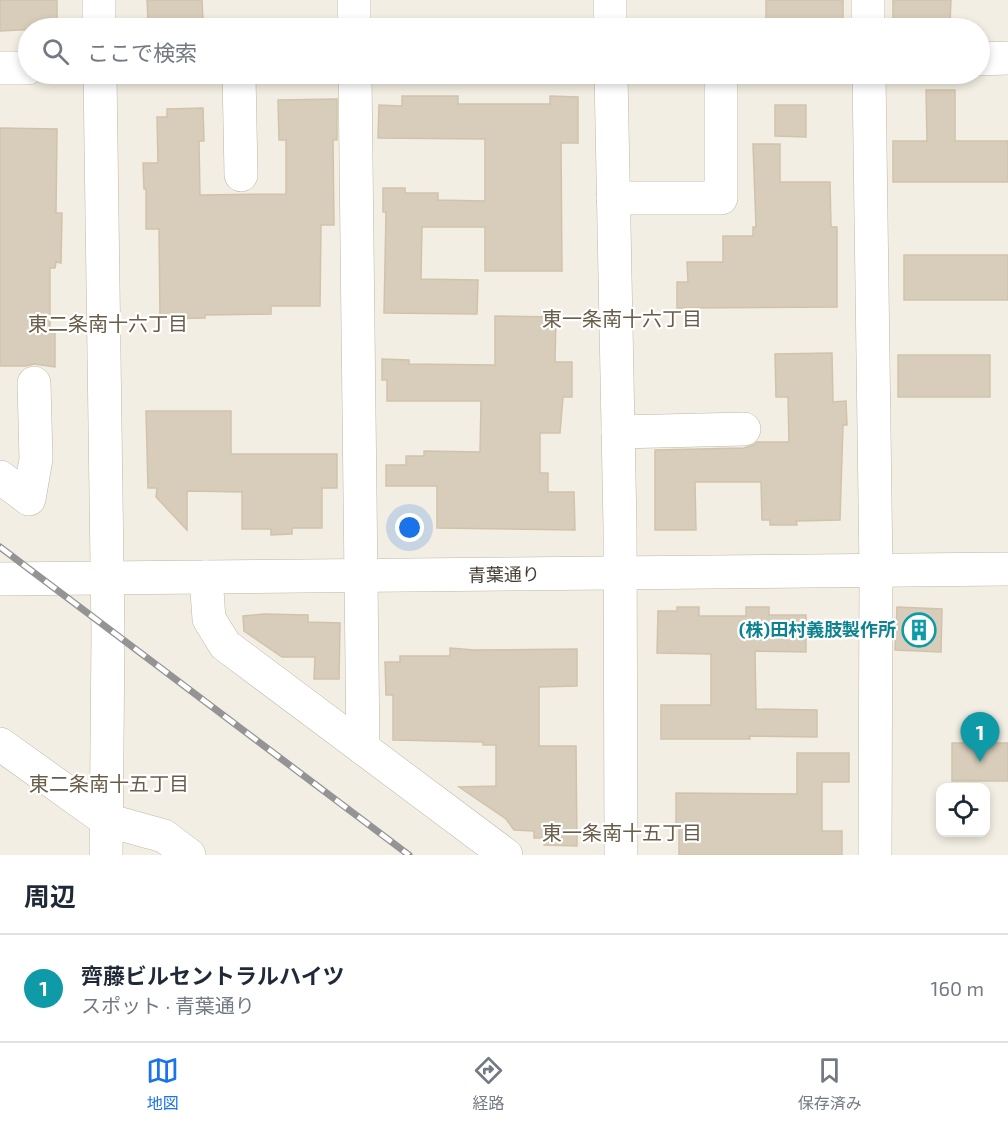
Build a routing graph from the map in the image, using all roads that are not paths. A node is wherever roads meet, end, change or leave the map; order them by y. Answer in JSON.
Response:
{"nodes":[{"id":1,"x":99,"y":0,"type":"edge"},
{"id":2,"x":354,"y":0,"type":"edge"},
{"id":3,"x":610,"y":0,"type":"edge"},
{"id":4,"x":868,"y":0,"type":"edge"},
{"id":5,"x":99,"y":18,"type":"edge"},
{"id":6,"x":354,"y":18,"type":"edge"},
{"id":7,"x":610,"y":18,"type":"edge"},
{"id":8,"x":868,"y":18,"type":"edge"},
{"id":9,"x":1008,"y":58,"type":"edge"},
{"id":10,"x":990,"y":59,"type":"edge"},
{"id":11,"x":0,"y":68,"type":"edge"},
{"id":12,"x":18,"y":68,"type":"edge"},
{"id":13,"x":100,"y":84,"type":"edge"},
{"id":14,"x":239,"y":84,"type":"edge"},
{"id":15,"x":355,"y":84,"type":"edge"},
{"id":16,"x":611,"y":84,"type":"edge"},
{"id":17,"x":721,"y":84,"type":"edge"},
{"id":18,"x":869,"y":84,"type":"edge"},
{"id":19,"x":242,"y":175,"type":"dead end"},
{"id":20,"x":613,"y":198,"type":"junction"},
{"id":21,"x":34,"y":383,"type":"dead end"},
{"id":22,"x":744,"y":429,"type":"dead end"},
{"id":23,"x":618,"y":432,"type":"junction"},
{"id":24,"x":0,"y":477,"type":"edge"},
{"id":25,"x":1008,"y":569,"type":"edge"},
{"id":26,"x":876,"y":570,"type":"junction"},
{"id":27,"x":620,"y":573,"type":"junction"},
{"id":28,"x":106,"y":577,"type":"junction"},
{"id":29,"x":206,"y":577,"type":"junction"},
{"id":30,"x":360,"y":577,"type":"junction"},
{"id":31,"x":0,"y":579,"type":"edge"},
{"id":32,"x":0,"y":744,"type":"edge"},
{"id":33,"x":363,"y":748,"type":"junction"},
{"id":34,"x":106,"y":820,"type":"junction"},
{"id":35,"x":106,"y":855,"type":"edge"},
{"id":36,"x":189,"y":855,"type":"edge"},
{"id":37,"x":506,"y":855,"type":"edge"},
{"id":38,"x":621,"y":855,"type":"edge"},
{"id":39,"x":874,"y":855,"type":"edge"}],
"edges":[{"from":1,"to":5,"type":"street"},
{"from":2,"to":6,"type":"street"},
{"from":3,"to":7,"type":"street"},
{"from":4,"to":8,"type":"street"},
{"from":9,"to":10,"type":"street"},
{"from":11,"to":12,"type":"street"},
{"from":13,"to":28,"type":"street"},
{"from":14,"to":19,"type":"street"},
{"from":15,"to":30,"type":"street"},
{"from":16,"to":20,"type":"street"},
{"from":17,"to":20,"type":"street"},
{"from":18,"to":26,"type":"street"},
{"from":20,"to":23,"type":"street"},
{"from":21,"to":24,"type":"street"},
{"from":22,"to":23,"type":"street"},
{"from":23,"to":27,"type":"street"},
{"from":25,"to":26,"type":"street","name":"青葉通り"},
{"from":26,"to":27,"type":"street","name":"青葉通り"},
{"from":26,"to":39,"type":"street"},
{"from":27,"to":30,"type":"street","name":"青葉通り"},
{"from":27,"to":38,"type":"street"},
{"from":28,"to":29,"type":"street","name":"青葉通り"},
{"from":28,"to":31,"type":"street","name":"青葉通り"},
{"from":28,"to":34,"type":"street"},
{"from":29,"to":30,"type":"street","name":"青葉通り"},
{"from":29,"to":33,"type":"street"},
{"from":30,"to":33,"type":"street"},
{"from":32,"to":34,"type":"street"},
{"from":33,"to":37,"type":"street"},
{"from":34,"to":35,"type":"street"},
{"from":34,"to":36,"type":"street"}]}
